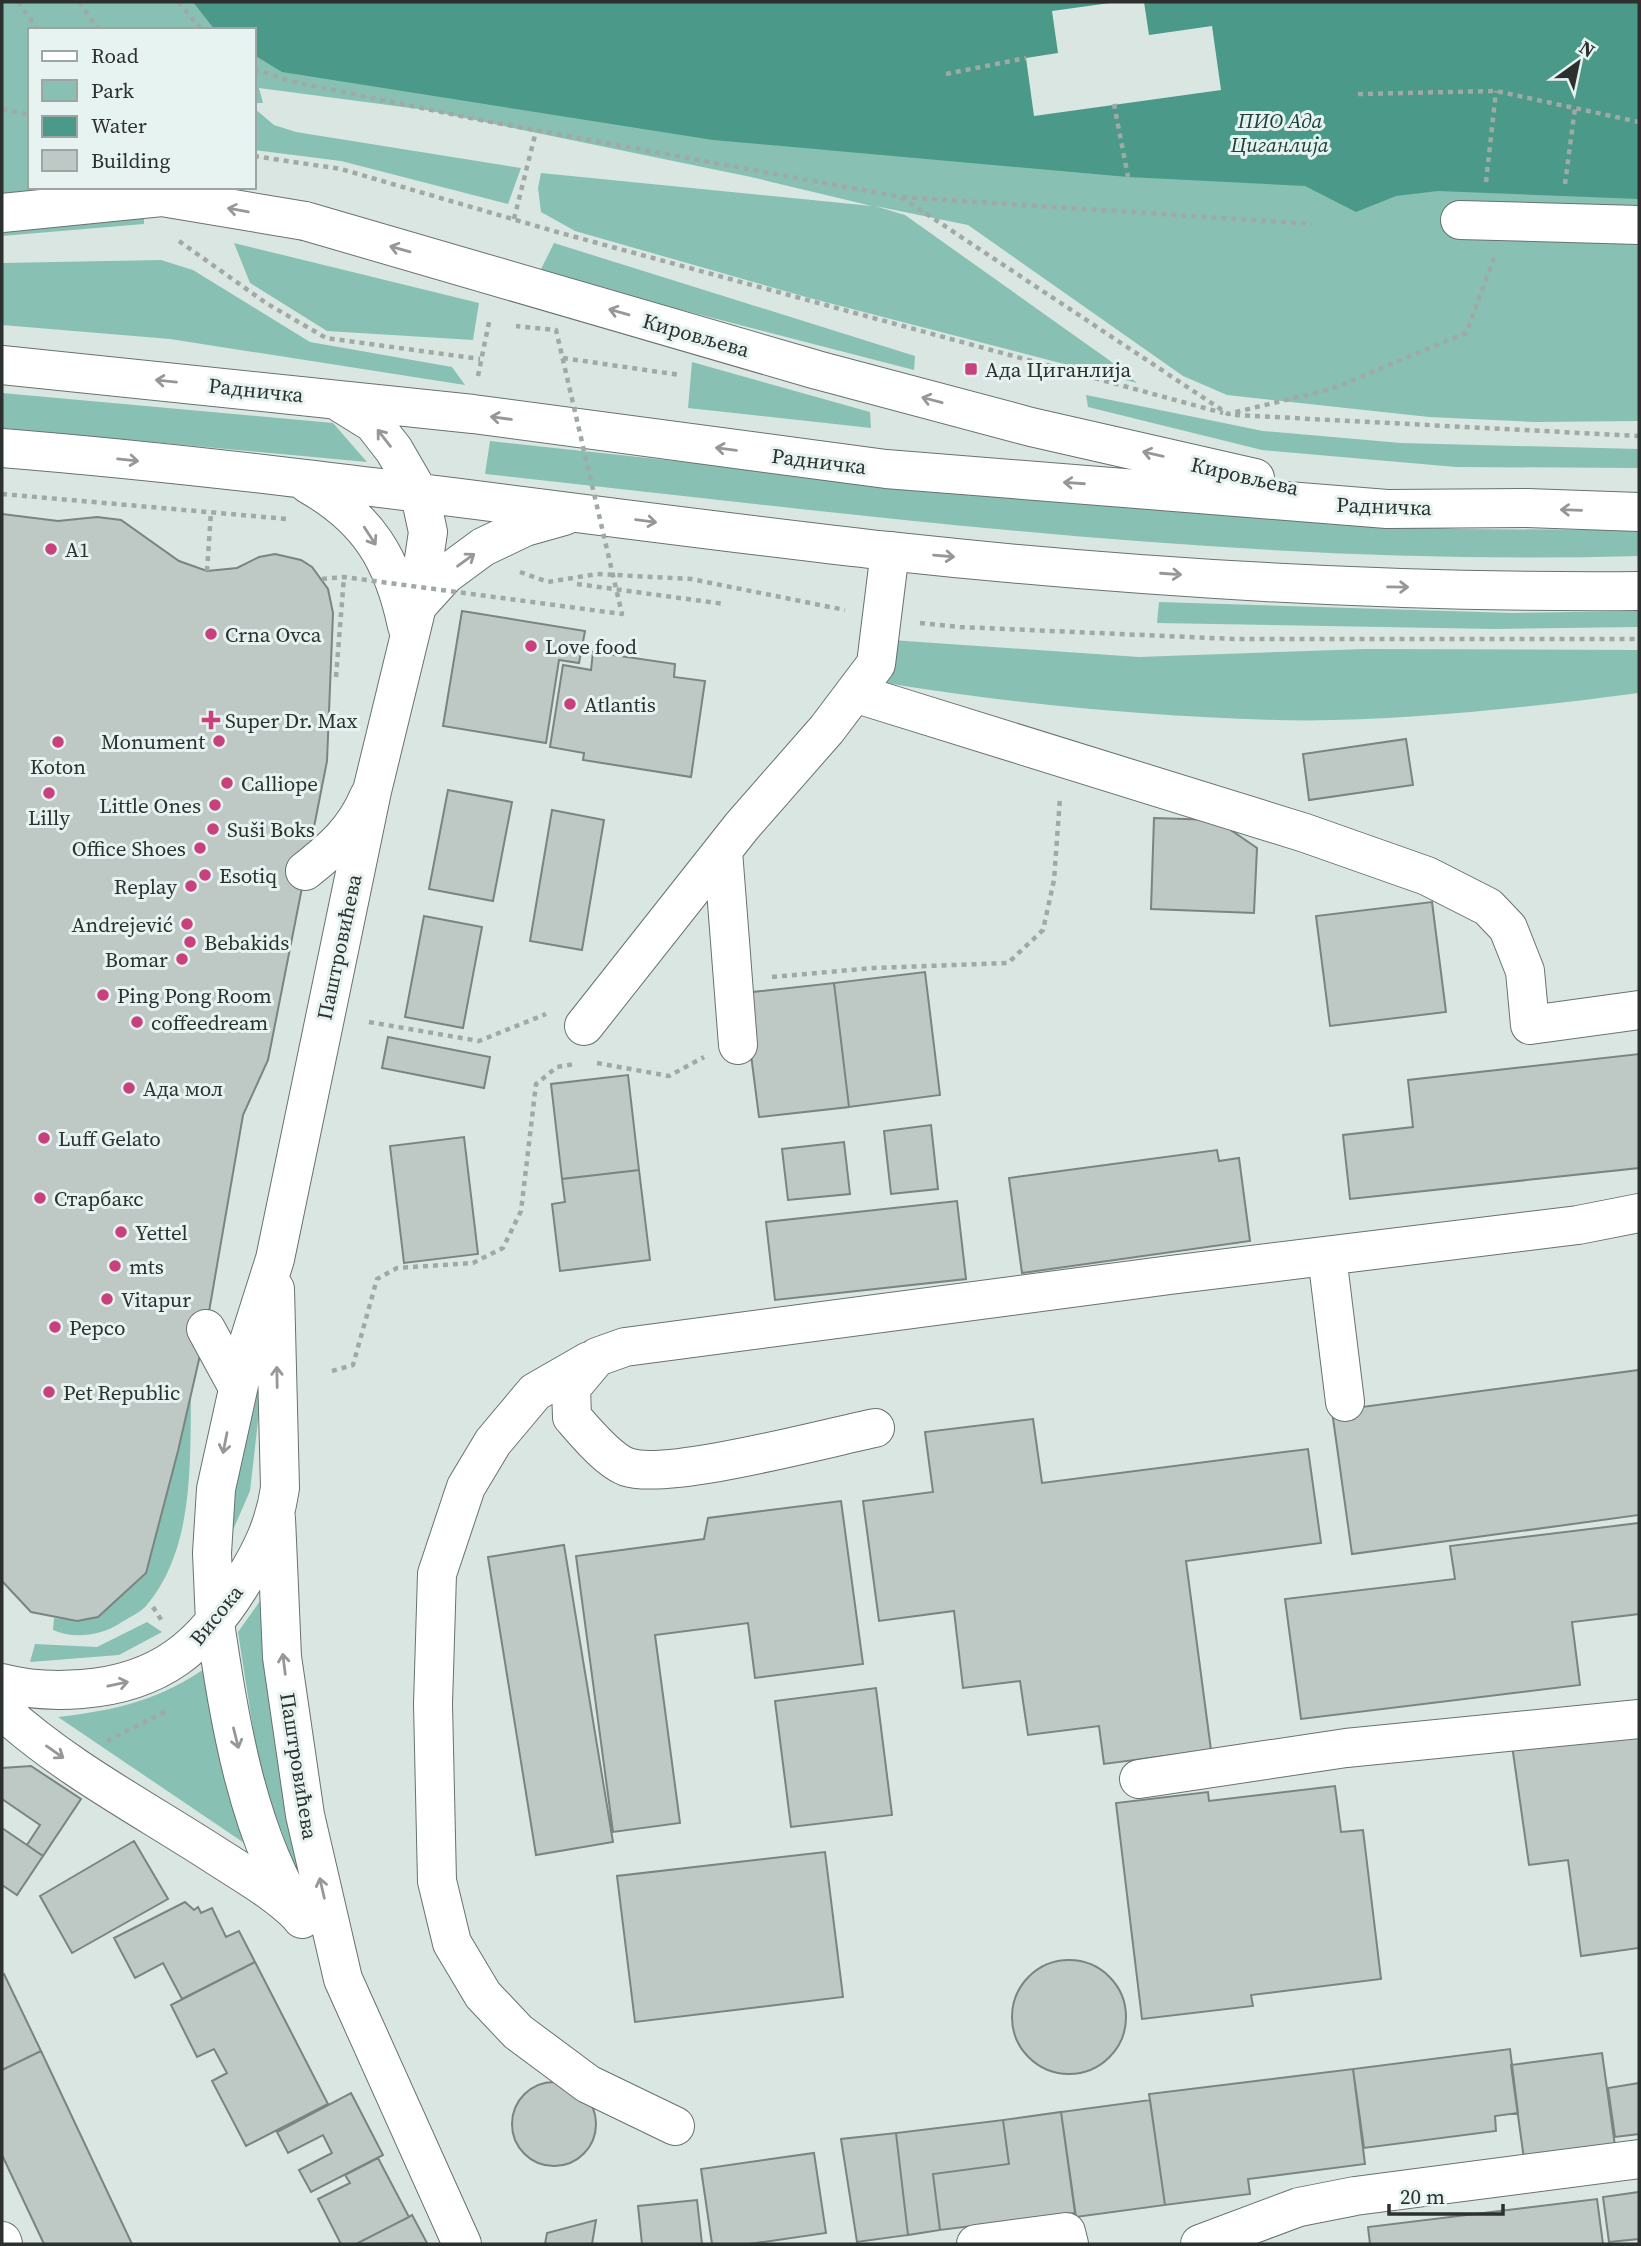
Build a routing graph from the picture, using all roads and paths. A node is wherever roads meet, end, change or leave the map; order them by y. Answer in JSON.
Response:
{"nodes":[{"id":1,"x":18,"y":2,"type":"edge"},
{"id":2,"x":79,"y":2,"type":"edge"},
{"id":3,"x":178,"y":2,"type":"edge"},
{"id":4,"x":37,"y":28,"type":"edge"},
{"id":5,"x":98,"y":28,"type":"edge"},
{"id":6,"x":200,"y":28,"type":"edge"},
{"id":7,"x":1026,"y":58,"type":"dead end"},
{"id":8,"x":256,"y":70,"type":"edge"},
{"id":9,"x":946,"y":74,"type":"dead end"},
{"id":10,"x":1496,"y":91,"type":"junction"},
{"id":11,"x":1358,"y":94,"type":"dead end"},
{"id":12,"x":1114,"y":104,"type":"dead end"},
{"id":13,"x":1575,"y":108,"type":"junction"},
{"id":14,"x":2,"y":109,"type":"edge"},
{"id":15,"x":28,"y":115,"type":"edge"},
{"id":16,"x":1639,"y":122,"type":"edge"},
{"id":17,"x":536,"y":131,"type":"junction"},
{"id":18,"x":256,"y":156,"type":"edge"},
{"id":19,"x":1128,"y":177,"type":"dead end"},
{"id":20,"x":1563,"y":196,"type":"dead end"},
{"id":21,"x":901,"y":197,"type":"junction"},
{"id":22,"x":1472,"y":207,"type":"joint"},
{"id":23,"x":2,"y":213,"type":"edge"},
{"id":24,"x":514,"y":219,"type":"junction"},
{"id":25,"x":1312,"y":224,"type":"dead end"},
{"id":26,"x":1639,"y":225,"type":"edge"},
{"id":27,"x":170,"y":234,"type":"dead end"},
{"id":28,"x":1495,"y":256,"type":"dead end"},
{"id":29,"x":489,"y":322,"type":"dead end"},
{"id":30,"x":516,"y":326,"type":"dead end"},
{"id":31,"x":563,"y":358,"type":"junction"},
{"id":32,"x":2,"y":365,"type":"edge"},
{"id":33,"x":680,"y":375,"type":"dead end"},
{"id":34,"x":331,"y":398,"type":"junction"},
{"id":35,"x":1228,"y":414,"type":"junction"},
{"id":36,"x":1639,"y":436,"type":"edge"},
{"id":37,"x":2,"y":448,"type":"edge"},
{"id":38,"x":298,"y":479,"type":"junction"},
{"id":39,"x":2,"y":494,"type":"edge"},
{"id":40,"x":419,"y":495,"type":"junction"},
{"id":41,"x":1387,"y":509,"type":"junction"},
{"id":42,"x":211,"y":512,"type":"junction"},
{"id":43,"x":578,"y":512,"type":"junction"},
{"id":44,"x":1639,"y":512,"type":"edge"},
{"id":45,"x":294,"y":520,"type":"dead end"},
{"id":46,"x":890,"y":551,"type":"junction"},
{"id":47,"x":514,"y":569,"type":"dead end"},
{"id":48,"x":207,"y":571,"type":"dead end"},
{"id":49,"x":344,"y":577,"type":"junction"},
{"id":50,"x":322,"y":579,"type":"dead end"},
{"id":51,"x":577,"y":584,"type":"dead end"},
{"id":52,"x":616,"y":589,"type":"junction"},
{"id":53,"x":1639,"y":591,"type":"edge"},
{"id":54,"x":724,"y":604,"type":"dead end"},
{"id":55,"x":882,"y":618,"type":"junction"},
{"id":56,"x":413,"y":621,"type":"junction"},
{"id":57,"x":1639,"y":639,"type":"edge"},
{"id":58,"x":336,"y":677,"type":"dead end"},
{"id":59,"x":854,"y":693,"type":"junction"},
{"id":60,"x":1066,"y":759,"type":"junction"},
{"id":61,"x":372,"y":791,"type":"junction"},
{"id":62,"x":723,"y":851,"type":"junction"},
{"id":63,"x":305,"y":872,"type":"dead end"},
{"id":64,"x":766,"y":978,"type":"dead end"},
{"id":65,"x":1639,"y":1010,"type":"edge"},
{"id":66,"x":369,"y":1022,"type":"dead end"},
{"id":67,"x":575,"y":1033,"type":"junction"},
{"id":68,"x":738,"y":1045,"type":"joint"},
{"id":69,"x":580,"y":1063,"type":"dead end"},
{"id":70,"x":1639,"y":1213,"type":"edge"},
{"id":71,"x":1327,"y":1256,"type":"junction"},
{"id":72,"x":275,"y":1259,"type":"junction"},
{"id":73,"x":206,"y":1329,"type":"dead end"},
{"id":74,"x":597,"y":1357,"type":"junction"},
{"id":75,"x":332,"y":1371,"type":"dead end"},
{"id":76,"x":237,"y":1386,"type":"junction"},
{"id":77,"x":1345,"y":1402,"type":"dead end"},
{"id":78,"x":875,"y":1428,"type":"dead end"},
{"id":79,"x":276,"y":1518,"type":"junction"},
{"id":80,"x":215,"y":1623,"type":"junction"},
{"id":81,"x":2,"y":1683,"type":"edge"},
{"id":82,"x":179,"y":1704,"type":"dead end"},
{"id":83,"x":1639,"y":1719,"type":"edge"},
{"id":84,"x":8,"y":1725,"type":"edge"},
{"id":85,"x":101,"y":1744,"type":"dead end"},
{"id":86,"x":1139,"y":1779,"type":"dead end"},
{"id":87,"x":300,"y":1916,"type":"junction"},
{"id":88,"x":343,"y":1979,"type":"junction"},
{"id":89,"x":675,"y":2126,"type":"dead end"},
{"id":90,"x":1639,"y":2159,"type":"edge"},
{"id":91,"x":462,"y":2244,"type":"edge"},
{"id":92,"x":976,"y":2244,"type":"edge"},
{"id":93,"x":1069,"y":2244,"type":"edge"},
{"id":94,"x":1200,"y":2244,"type":"edge"}],
"edges":[{"from":1,"to":4,"type":"path"},
{"from":2,"to":5,"type":"path"},
{"from":3,"to":6,"type":"path"},
{"from":7,"to":9,"type":"path"},
{"from":8,"to":17,"type":"path"},
{"from":10,"to":11,"type":"path"},
{"from":10,"to":13,"type":"path"},
{"from":10,"to":22,"type":"path"},
{"from":12,"to":19,"type":"path"},
{"from":13,"to":16,"type":"path"},
{"from":13,"to":20,"type":"path"},
{"from":14,"to":15,"type":"path"},
{"from":17,"to":21,"type":"path"},
{"from":17,"to":24,"type":"path"},
{"from":18,"to":24,"type":"path"},
{"from":21,"to":25,"type":"path"},
{"from":21,"to":35,"type":"path"},
{"from":22,"to":26,"type":"main road"},
{"from":41,"to":23,"type":"main road","name":"Кировљева","one_way":true,"bridge":true},
{"from":24,"to":35,"type":"path"},
{"from":27,"to":29,"type":"path"},
{"from":28,"to":35,"type":"path"},
{"from":30,"to":31,"type":"path","bridge":true},
{"from":31,"to":33,"type":"path"},
{"from":31,"to":52,"type":"path","bridge":true},
{"from":34,"to":32,"type":"main road","name":"Радничка","one_way":true},
{"from":40,"to":34,"type":"main road","one_way":true},
{"from":41,"to":34,"type":"main road","name":"Радничка","one_way":true},
{"from":35,"to":36,"type":"path"},
{"from":37,"to":38,"type":"main road","one_way":true},
{"from":38,"to":40,"type":"main road"},
{"from":38,"to":56,"type":"main road","name":"Паштровићева","one_way":true},
{"from":39,"to":42,"type":"path"},
{"from":40,"to":43,"type":"main road"},
{"from":40,"to":56,"type":"main road"},
{"from":44,"to":41,"type":"main road","name":"Радничка","one_way":true},
{"from":42,"to":45,"type":"path"},
{"from":42,"to":48,"type":"path"},
{"from":43,"to":46,"type":"main road","one_way":true},
{"from":56,"to":43,"type":"main road","name":"Паштровићева","one_way":true},
{"from":46,"to":53,"type":"main road","one_way":true},
{"from":46,"to":55,"type":"main road"},
{"from":47,"to":55,"type":"path"},
{"from":49,"to":50,"type":"path","bridge":true},
{"from":49,"to":52,"type":"path","bridge":true},
{"from":49,"to":58,"type":"path"},
{"from":51,"to":52,"type":"path"},
{"from":52,"to":54,"type":"path"},
{"from":55,"to":57,"type":"path"},
{"from":55,"to":59,"type":"main road"},
{"from":56,"to":61,"type":"main road","name":"Паштровићева"},
{"from":59,"to":60,"type":"main road"},
{"from":59,"to":62,"type":"main road"},
{"from":60,"to":64,"type":"path"},
{"from":60,"to":65,"type":"main road"},
{"from":61,"to":63,"type":"main road"},
{"from":61,"to":72,"type":"main road","name":"Паштровићева"},
{"from":62,"to":67,"type":"main road"},
{"from":62,"to":68,"type":"main road"},
{"from":66,"to":67,"type":"path"},
{"from":67,"to":68,"type":"path"},
{"from":69,"to":75,"type":"path"},
{"from":70,"to":71,"type":"main road"},
{"from":71,"to":74,"type":"main road"},
{"from":71,"to":77,"type":"main road"},
{"from":72,"to":76,"type":"main road","name":"Паштровићева"},
{"from":79,"to":72,"type":"main road","name":"Паштровићева","one_way":true},
{"from":73,"to":76,"type":"main road"},
{"from":74,"to":78,"type":"main road"},
{"from":74,"to":89,"type":"main road"},
{"from":76,"to":80,"type":"main road","name":"Паштровићева","one_way":true},
{"from":79,"to":80,"type":"main road","name":"Висока"},
{"from":88,"to":79,"type":"main road","name":"Паштровићева","one_way":true},
{"from":81,"to":80,"type":"main road","name":"Висока","one_way":true},
{"from":80,"to":87,"type":"main road","name":"Паштровићева","one_way":true},
{"from":82,"to":85,"type":"path"},
{"from":83,"to":86,"type":"main road"},
{"from":84,"to":87,"type":"main road","one_way":true},
{"from":87,"to":88,"type":"main road"},
{"from":88,"to":91,"type":"main road","name":"Паштровићева"},
{"from":90,"to":94,"type":"main road"},
{"from":92,"to":93,"type":"main road"}]}
